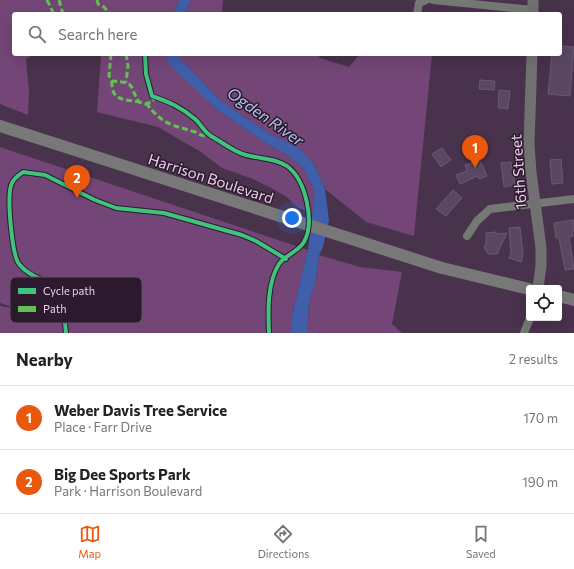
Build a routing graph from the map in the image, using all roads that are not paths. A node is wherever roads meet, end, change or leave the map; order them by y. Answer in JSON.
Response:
{"nodes":[{"id":1,"x":426,"y":0,"type":"edge"},
{"id":2,"x":433,"y":0,"type":"edge"},
{"id":3,"x":446,"y":1,"type":"edge"},
{"id":4,"x":533,"y":8,"type":"edge"},
{"id":5,"x":417,"y":12,"type":"edge"},
{"id":6,"x":532,"y":56,"type":"edge"},
{"id":7,"x":0,"y":126,"type":"edge"},
{"id":8,"x":574,"y":199,"type":"edge"},
{"id":9,"x":535,"y":203,"type":"junction"},
{"id":10,"x":467,"y":236,"type":"dead end"},
{"id":11,"x":538,"y":285,"type":"edge"},
{"id":12,"x":526,"y":288,"type":"edge"},
{"id":13,"x":562,"y":297,"type":"edge"},
{"id":14,"x":574,"y":300,"type":"edge"},
{"id":15,"x":529,"y":321,"type":"edge"},
{"id":16,"x":524,"y":333,"type":"edge"}],
"edges":[{"from":1,"to":5,"type":"street"},
{"from":2,"to":3,"type":"street"},
{"from":3,"to":4,"type":"street"},
{"from":6,"to":9,"type":"street","name":"16th Street"},
{"from":7,"to":12,"type":"main road","name":"Harrison Boulevard"},
{"from":8,"to":9,"type":"street"},
{"from":9,"to":10,"type":"street"},
{"from":9,"to":11,"type":"street","name":"16th Street"},
{"from":13,"to":14,"type":"main road"},
{"from":15,"to":16,"type":"street"}]}
